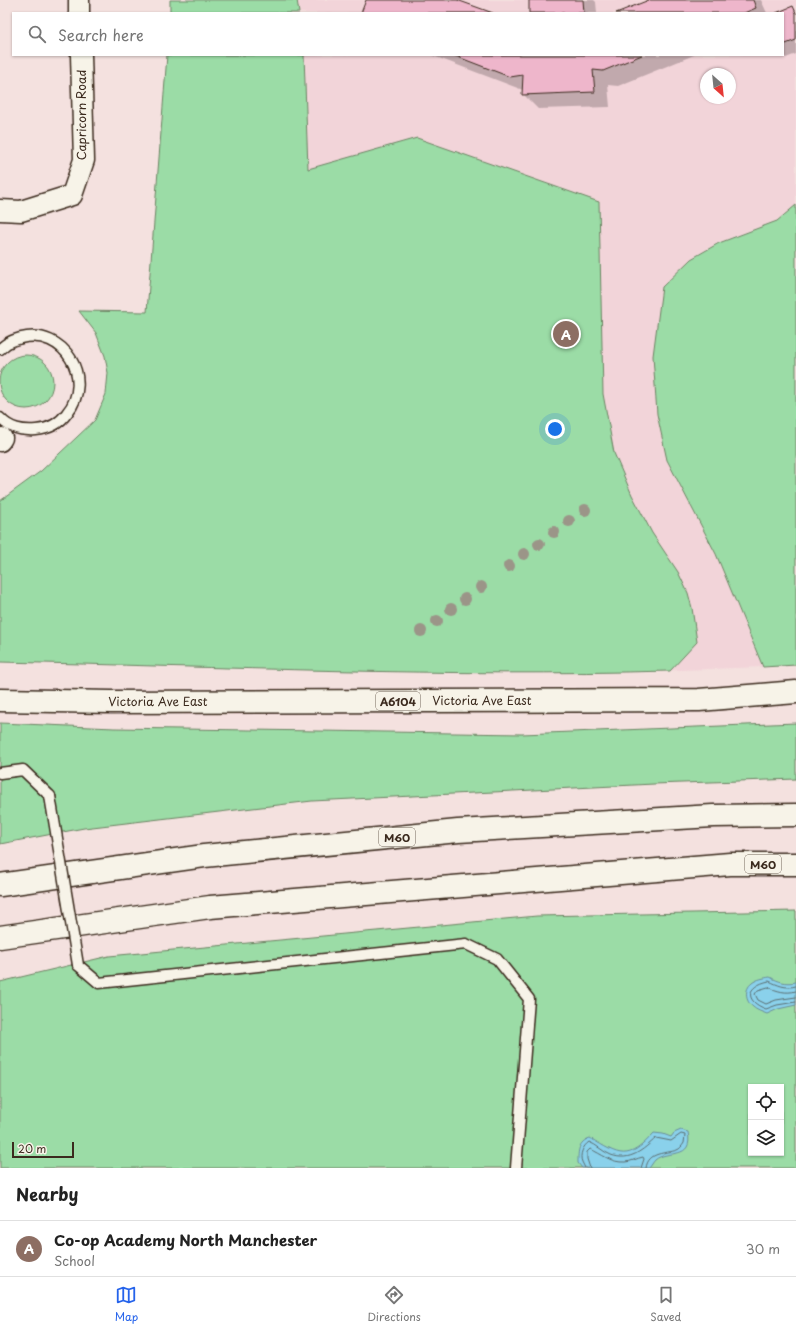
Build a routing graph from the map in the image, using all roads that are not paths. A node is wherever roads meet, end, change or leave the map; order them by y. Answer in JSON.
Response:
{"nodes":[{"id":1,"x":79,"y":0,"type":"edge"},
{"id":2,"x":80,"y":12,"type":"edge"},
{"id":3,"x":81,"y":56,"type":"edge"},
{"id":4,"x":0,"y":210,"type":"edge"},
{"id":5,"x":0,"y":349,"type":"edge"},
{"id":6,"x":2,"y":430,"type":"edge"},
{"id":7,"x":796,"y":692,"type":"edge"},
{"id":8,"x":0,"y":700,"type":"edge"},
{"id":9,"x":0,"y":773,"type":"edge"},
{"id":10,"x":796,"y":815,"type":"edge"},
{"id":11,"x":796,"y":864,"type":"edge"},
{"id":12,"x":0,"y":885,"type":"edge"},
{"id":13,"x":0,"y":937,"type":"edge"},
{"id":14,"x":516,"y":1168,"type":"edge"}],
"edges":[{"from":1,"to":2,"type":"street"},
{"from":3,"to":4,"type":"street","name":"Capricorn Road"},
{"from":5,"to":6,"type":"lane"},
{"from":7,"to":8,"type":"main road","name":"Victoria Ave East","number":"A6104"},
{"from":9,"to":14,"type":"lane","bridge":true},
{"from":10,"to":12,"type":"main road","number":"M60"},
{"from":11,"to":13,"type":"main road","number":"M60"}]}
